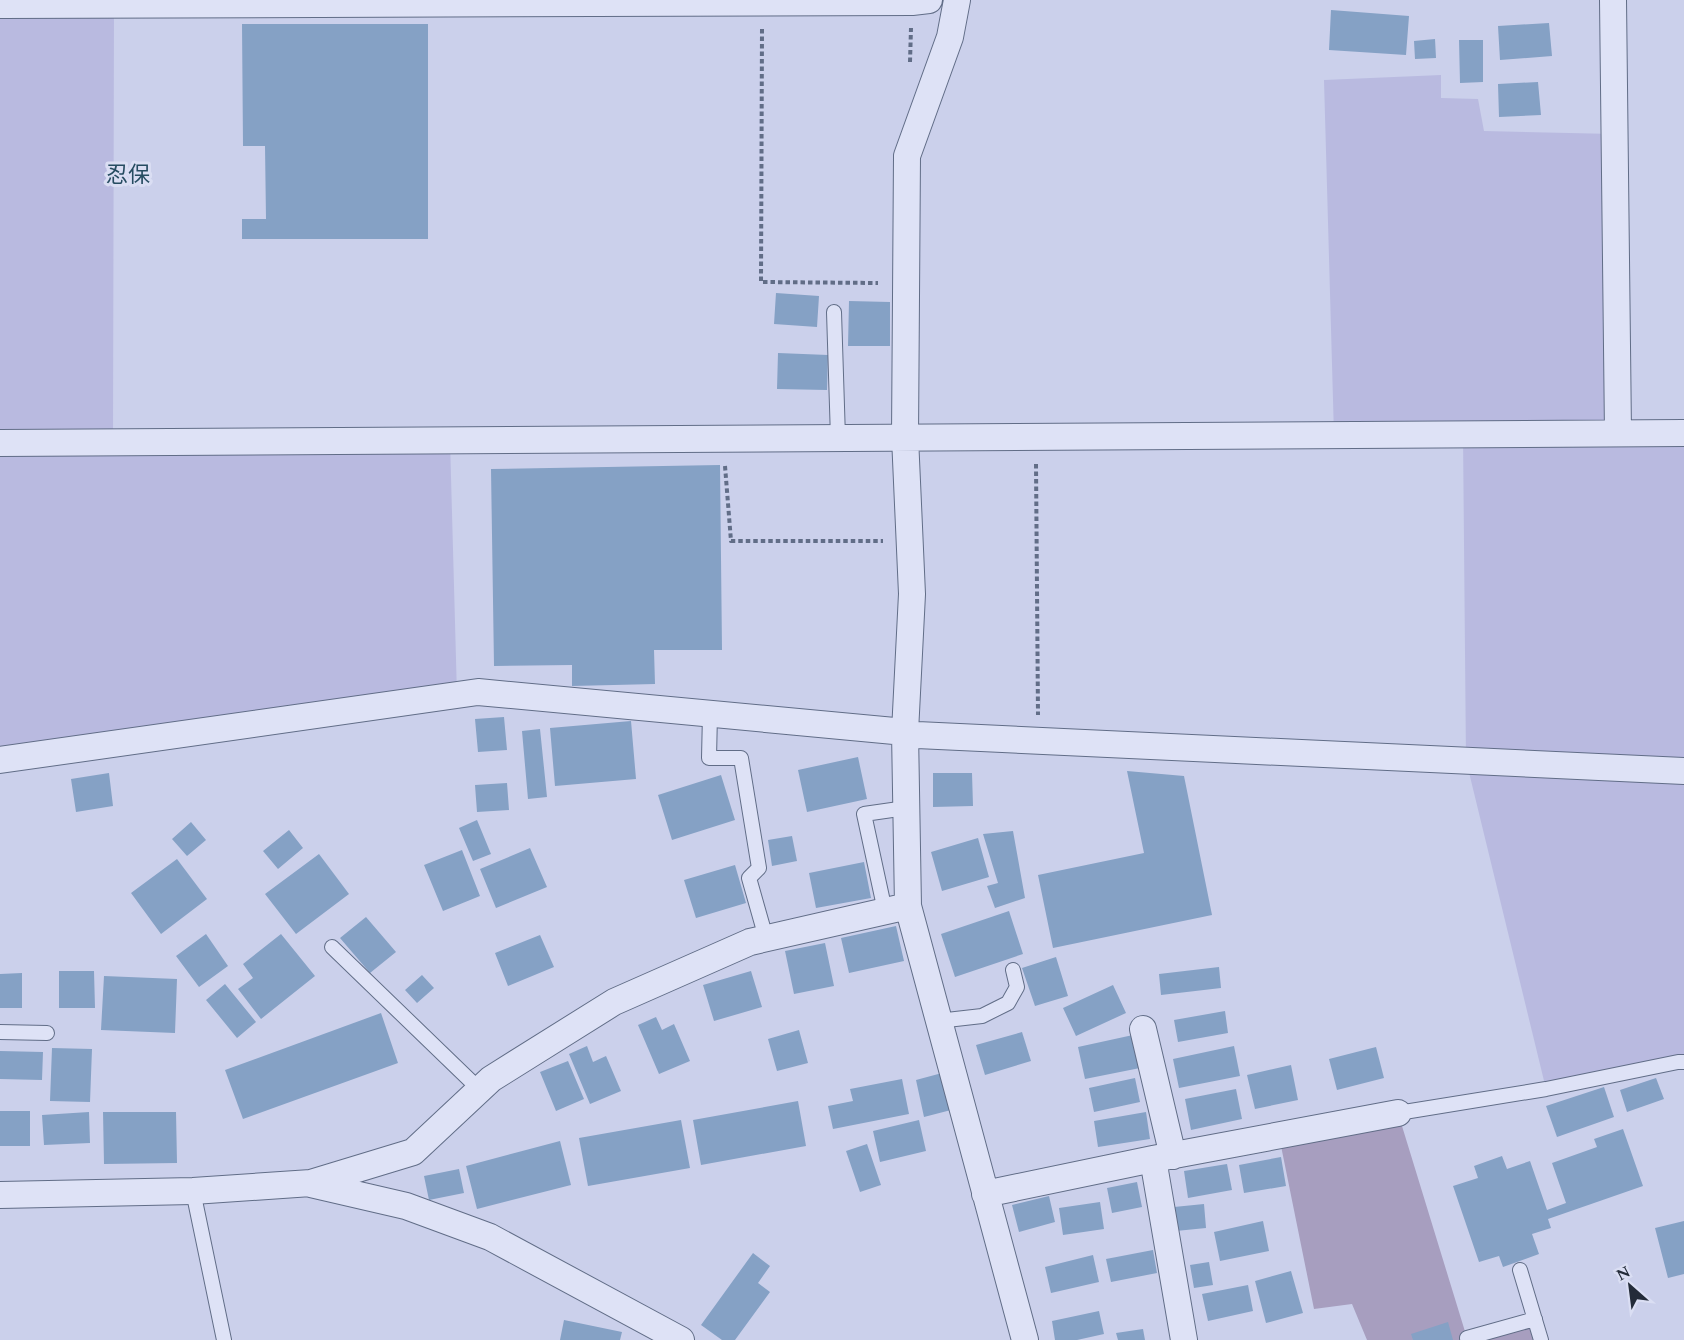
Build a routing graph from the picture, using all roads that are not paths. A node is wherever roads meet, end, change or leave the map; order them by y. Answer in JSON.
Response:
{"nodes":[{"id":1,"x":929,"y":0,"type":"edge"},
{"id":2,"x":957,"y":0,"type":"edge"},
{"id":3,"x":1612,"y":0,"type":"edge"},
{"id":4,"x":0,"y":5,"type":"edge"},
{"id":5,"x":834,"y":312,"type":"dead end"},
{"id":6,"x":1618,"y":433,"type":"junction"},
{"id":7,"x":1684,"y":433,"type":"edge"},
{"id":8,"x":905,"y":437,"type":"junction"},
{"id":9,"x":838,"y":438,"type":"junction"},
{"id":10,"x":0,"y":443,"type":"edge"},
{"id":11,"x":710,"y":714,"type":"junction"},
{"id":12,"x":905,"y":732,"type":"junction"},
{"id":13,"x":0,"y":759,"type":"edge"},
{"id":14,"x":1684,"y":771,"type":"edge"},
{"id":15,"x":906,"y":808,"type":"junction"},
{"id":16,"x":896,"y":909,"type":"junction"},
{"id":17,"x":766,"y":938,"type":"junction"},
{"id":18,"x":332,"y":947,"type":"dead end"},
{"id":19,"x":1013,"y":970,"type":"dead end"},
{"id":20,"x":938,"y":1020,"type":"junction"},
{"id":21,"x":1143,"y":1029,"type":"dead end"},
{"id":22,"x":0,"y":1032,"type":"edge"},
{"id":23,"x":47,"y":1033,"type":"dead end"},
{"id":24,"x":1684,"y":1062,"type":"edge"},
{"id":25,"x":480,"y":1090,"type":"junction"},
{"id":26,"x":1398,"y":1113,"type":"joint"},
{"id":27,"x":1163,"y":1158,"type":"junction"},
{"id":28,"x":311,"y":1184,"type":"junction"},
{"id":29,"x":193,"y":1191,"type":"junction"},
{"id":30,"x":985,"y":1194,"type":"junction"},
{"id":31,"x":0,"y":1195,"type":"edge"},
{"id":32,"x":1520,"y":1270,"type":"dead end"},
{"id":33,"x":1535,"y":1319,"type":"junction"},
{"id":34,"x":1467,"y":1338,"type":"dead end"},
{"id":35,"x":224,"y":1340,"type":"edge"},
{"id":36,"x":681,"y":1340,"type":"edge"},
{"id":37,"x":1025,"y":1340,"type":"edge"},
{"id":38,"x":1184,"y":1340,"type":"edge"},
{"id":39,"x":1541,"y":1340,"type":"edge"}],
"edges":[{"from":1,"to":4,"type":"street"},
{"from":2,"to":8,"type":"street"},
{"from":3,"to":6,"type":"street"},
{"from":5,"to":9,"type":"lane"},
{"from":6,"to":7,"type":"street"},
{"from":6,"to":8,"type":"street"},
{"from":8,"to":9,"type":"street"},
{"from":8,"to":12,"type":"street"},
{"from":9,"to":10,"type":"street"},
{"from":11,"to":12,"type":"street"},
{"from":11,"to":13,"type":"street"},
{"from":11,"to":17,"type":"lane"},
{"from":12,"to":14,"type":"street"},
{"from":12,"to":15,"type":"street"},
{"from":15,"to":16,"type":"street"},
{"from":15,"to":16,"type":"lane"},
{"from":16,"to":17,"type":"street"},
{"from":16,"to":20,"type":"street"},
{"from":17,"to":25,"type":"street"},
{"from":18,"to":25,"type":"lane"},
{"from":19,"to":20,"type":"lane"},
{"from":20,"to":30,"type":"street"},
{"from":21,"to":27,"type":"street"},
{"from":22,"to":23,"type":"lane"},
{"from":24,"to":26,"type":"lane"},
{"from":25,"to":28,"type":"street"},
{"from":26,"to":27,"type":"street"},
{"from":27,"to":30,"type":"street"},
{"from":27,"to":38,"type":"street"},
{"from":28,"to":29,"type":"street"},
{"from":28,"to":36,"type":"street"},
{"from":29,"to":31,"type":"street"},
{"from":29,"to":35,"type":"lane"},
{"from":30,"to":37,"type":"street"},
{"from":32,"to":33,"type":"lane"},
{"from":33,"to":34,"type":"lane"},
{"from":33,"to":39,"type":"lane"}]}
